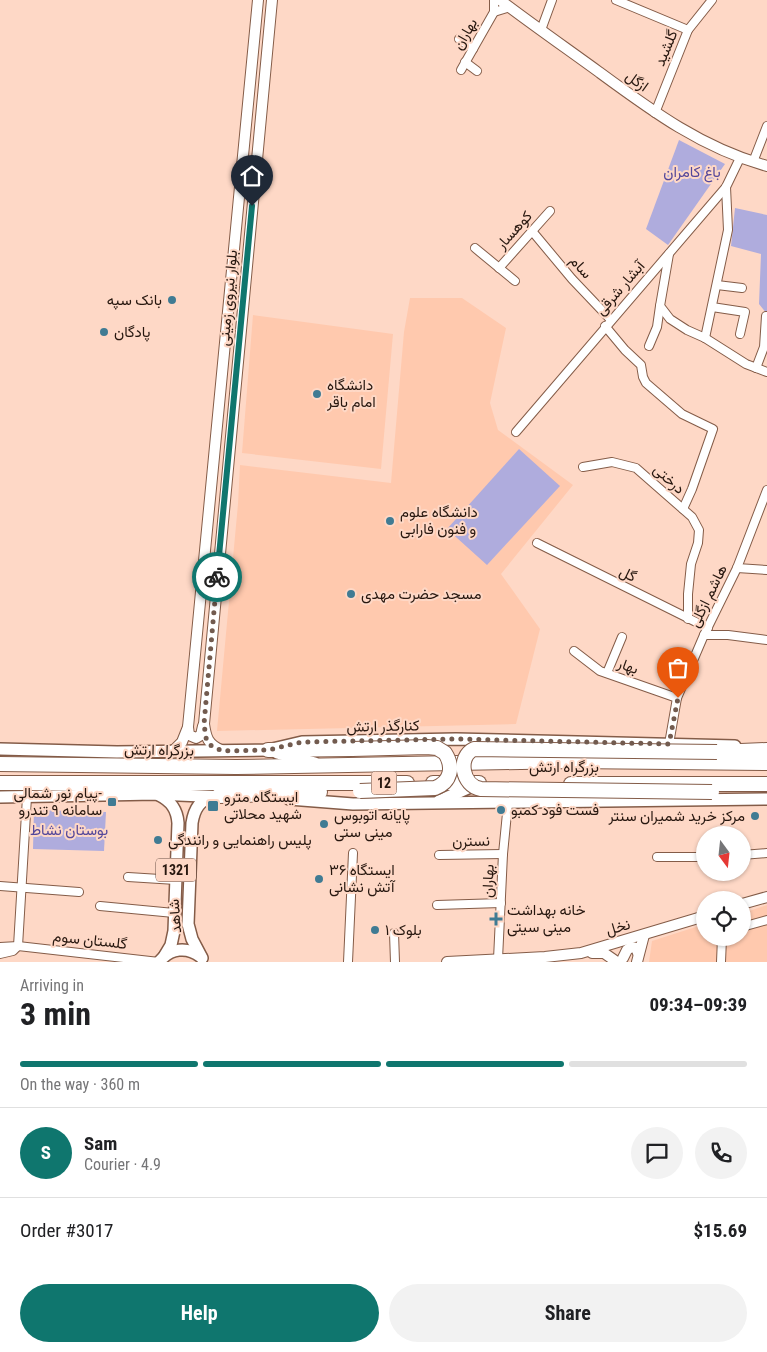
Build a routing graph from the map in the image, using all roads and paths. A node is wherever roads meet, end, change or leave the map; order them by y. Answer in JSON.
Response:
{"nodes":[{"id":1,"x":258,"y":0,"type":"edge"},
{"id":2,"x":272,"y":0,"type":"edge"},
{"id":3,"x":494,"y":0,"type":"edge"},
{"id":4,"x":500,"y":0,"type":"edge"},
{"id":5,"x":552,"y":0,"type":"edge"},
{"id":6,"x":616,"y":0,"type":"edge"},
{"id":7,"x":712,"y":0,"type":"edge"},
{"id":8,"x":510,"y":7,"type":"junction"},
{"id":9,"x":494,"y":12,"type":"junction"},
{"id":10,"x":541,"y":30,"type":"junction"},
{"id":11,"x":688,"y":30,"type":"junction"},
{"id":12,"x":459,"y":39,"type":"dead end"},
{"id":13,"x":473,"y":49,"type":"junction"},
{"id":14,"x":477,"y":71,"type":"dead end"},
{"id":15,"x":655,"y":113,"type":"junction"},
{"id":16,"x":247,"y":120,"type":"junction"},
{"id":17,"x":260,"y":121,"type":"junction"},
{"id":18,"x":767,"y":126,"type":"edge"},
{"id":19,"x":740,"y":158,"type":"junction"},
{"id":20,"x":753,"y":162,"type":"junction"},
{"id":21,"x":767,"y":166,"type":"edge"},
{"id":22,"x":726,"y":187,"type":"junction"},
{"id":23,"x":550,"y":211,"type":"dead end"},
{"id":24,"x":532,"y":231,"type":"junction"},
{"id":25,"x":475,"y":248,"type":"dead end"},
{"id":26,"x":669,"y":252,"type":"junction"},
{"id":27,"x":499,"y":268,"type":"junction"},
{"id":28,"x":515,"y":281,"type":"dead end"},
{"id":29,"x":717,"y":285,"type":"junction"},
{"id":30,"x":742,"y":288,"type":"dead end"},
{"id":31,"x":660,"y":306,"type":"junction"},
{"id":32,"x":712,"y":307,"type":"junction"},
{"id":33,"x":766,"y":316,"type":"dead end"},
{"id":34,"x":608,"y":323,"type":"junction"},
{"id":35,"x":740,"y":334,"type":"dead end"},
{"id":36,"x":706,"y":338,"type":"junction"},
{"id":37,"x":649,"y":346,"type":"dead end"},
{"id":38,"x":756,"y":368,"type":"junction"},
{"id":39,"x":767,"y":372,"type":"edge"},
{"id":40,"x":713,"y":429,"type":"joint"},
{"id":41,"x":516,"y":432,"type":"dead end"},
{"id":42,"x":584,"y":467,"type":"dead end"},
{"id":43,"x":767,"y":490,"type":"edge"},
{"id":44,"x":683,"y":510,"type":"junction"},
{"id":45,"x":537,"y":544,"type":"dead end"},
{"id":46,"x":737,"y":568,"type":"junction"},
{"id":47,"x":767,"y":570,"type":"edge"},
{"id":48,"x":200,"y":598,"type":"junction"},
{"id":49,"x":214,"y":600,"type":"junction"},
{"id":50,"x":688,"y":618,"type":"junction"},
{"id":51,"x":706,"y":631,"type":"junction"},
{"id":52,"x":622,"y":637,"type":"dead end"},
{"id":53,"x":767,"y":640,"type":"edge"},
{"id":54,"x":574,"y":651,"type":"dead end"},
{"id":55,"x":607,"y":673,"type":"junction"},
{"id":56,"x":678,"y":698,"type":"junction"},
{"id":57,"x":204,"y":724,"type":"junction"},
{"id":58,"x":188,"y":727,"type":"junction"},
{"id":59,"x":669,"y":744,"type":"junction"},
{"id":60,"x":0,"y":749,"type":"edge"},
{"id":61,"x":767,"y":749,"type":"edge"},
{"id":62,"x":268,"y":750,"type":"junction"},
{"id":63,"x":222,"y":751,"type":"junction"},
{"id":64,"x":172,"y":752,"type":"junction"},
{"id":65,"x":0,"y":753,"type":"edge"},
{"id":66,"x":767,"y":763,"type":"edge"},
{"id":67,"x":0,"y":764,"type":"edge"},
{"id":68,"x":106,"y":765,"type":"junction"},
{"id":69,"x":324,"y":766,"type":"junction"},
{"id":70,"x":0,"y":783,"type":"edge"},
{"id":71,"x":479,"y":783,"type":"junction"},
{"id":72,"x":767,"y":784,"type":"edge"},
{"id":73,"x":767,"y":791,"type":"edge"},
{"id":74,"x":154,"y":794,"type":"junction"},
{"id":75,"x":218,"y":796,"type":"junction"},
{"id":76,"x":0,"y":797,"type":"edge"},
{"id":77,"x":27,"y":797,"type":"junction"},
{"id":78,"x":767,"y":799,"type":"edge"},
{"id":79,"x":435,"y":803,"type":"junction"},
{"id":80,"x":508,"y":803,"type":"junction"},
{"id":81,"x":178,"y":822,"type":"junction"},
{"id":82,"x":192,"y":823,"type":"junction"},
{"id":83,"x":353,"y":853,"type":"dead end"},
{"id":84,"x":767,"y":853,"type":"edge"},
{"id":85,"x":503,"y":854,"type":"junction"},
{"id":86,"x":751,"y":854,"type":"edge"},
{"id":87,"x":439,"y":855,"type":"dead end"},
{"id":88,"x":657,"y":857,"type":"dead end"},
{"id":89,"x":696,"y":857,"type":"edge"},
{"id":90,"x":128,"y":877,"type":"dead end"},
{"id":91,"x":176,"y":880,"type":"junction"},
{"id":92,"x":0,"y":886,"type":"edge"},
{"id":93,"x":22,"y":886,"type":"junction"},
{"id":94,"x":80,"y":892,"type":"dead end"},
{"id":95,"x":767,"y":897,"type":"edge"},
{"id":96,"x":751,"y":901,"type":"edge"},
{"id":97,"x":501,"y":903,"type":"junction"},
{"id":98,"x":437,"y":905,"type":"dead end"},
{"id":99,"x":100,"y":906,"type":"dead end"},
{"id":100,"x":174,"y":913,"type":"junction"},
{"id":101,"x":696,"y":919,"type":"edge"},
{"id":102,"x":767,"y":920,"type":"edge"},
{"id":103,"x":751,"y":924,"type":"edge"},
{"id":104,"x":394,"y":933,"type":"dead end"},
{"id":105,"x":644,"y":935,"type":"junction"},
{"id":106,"x":626,"y":941,"type":"junction"},
{"id":107,"x":18,"y":946,"type":"junction"},
{"id":108,"x":722,"y":946,"type":"edge"},
{"id":109,"x":0,"y":948,"type":"edge"},
{"id":110,"x":581,"y":953,"type":"junction"},
{"id":111,"x":0,"y":954,"type":"edge"},
{"id":112,"x":637,"y":958,"type":"edge"},
{"id":113,"x":498,"y":959,"type":"junction"},
{"id":114,"x":161,"y":960,"type":"edge"},
{"id":115,"x":206,"y":961,"type":"edge"},
{"id":116,"x":621,"y":961,"type":"edge"},
{"id":117,"x":348,"y":962,"type":"edge"},
{"id":118,"x":395,"y":962,"type":"edge"},
{"id":119,"x":447,"y":962,"type":"edge"},
{"id":120,"x":721,"y":962,"type":"edge"}],
"edges":[{"from":1,"to":16,"type":"main road","name":"بلوار نیروی زمینی"},
{"from":2,"to":17,"type":"main road","name":"بلوار نیروی زمینی"},
{"from":3,"to":9,"type":"street"},
{"from":4,"to":8,"type":"main road","name":"ازگل"},
{"from":5,"to":10,"type":"street"},
{"from":6,"to":11,"type":"street"},
{"from":7,"to":11,"type":"street","name":"گلشید"},
{"from":8,"to":9,"type":"street"},
{"from":8,"to":10,"type":"main road","name":"ازگل"},
{"from":9,"to":13,"type":"street","name":"بهاران"},
{"from":10,"to":15,"type":"main road","name":"ازگل"},
{"from":11,"to":15,"type":"street","name":"گلشید"},
{"from":12,"to":13,"type":"street"},
{"from":13,"to":14,"type":"street","name":"بهاران"},
{"from":15,"to":19,"type":"main road","name":"ازگل"},
{"from":16,"to":17,"type":"main road"},
{"from":16,"to":48,"type":"main road","name":"بلوار نیروی زمینی"},
{"from":17,"to":49,"type":"main road","name":"بلوار نیروی زمینی"},
{"from":18,"to":20,"type":"street"},
{"from":19,"to":20,"type":"main road","name":"ازگل"},
{"from":19,"to":22,"type":"street","name":"آبشار شرقی"},
{"from":20,"to":21,"type":"main road","name":"ازگل"},
{"from":22,"to":26,"type":"street","name":"آبشار شرقی"},
{"from":22,"to":29,"type":"street"},
{"from":23,"to":24,"type":"street","name":"کوهسار"},
{"from":24,"to":27,"type":"street","name":"کوهسار"},
{"from":24,"to":34,"type":"street","name":"سام"},
{"from":25,"to":27,"type":"street"},
{"from":26,"to":31,"type":"street"},
{"from":26,"to":34,"type":"street","name":"آبشار شرقی"},
{"from":27,"to":28,"type":"street"},
{"from":29,"to":30,"type":"street"},
{"from":29,"to":32,"type":"street"},
{"from":31,"to":36,"type":"street"},
{"from":31,"to":37,"type":"street"},
{"from":32,"to":35,"type":"street"},
{"from":32,"to":36,"type":"street"},
{"from":33,"to":38,"type":"street"},
{"from":34,"to":40,"type":"street","name":"سام"},
{"from":34,"to":41,"type":"street","name":"آبشار شرقی"},
{"from":36,"to":38,"type":"street"},
{"from":38,"to":39,"type":"street"},
{"from":40,"to":44,"type":"street","name":"درختی"},
{"from":42,"to":44,"type":"street","name":"درختی"},
{"from":43,"to":46,"type":"street","name":"هاشم ازگلی"},
{"from":44,"to":50,"type":"street"},
{"from":45,"to":50,"type":"street","name":"گل"},
{"from":46,"to":47,"type":"street"},
{"from":46,"to":51,"type":"street","name":"هاشم ازگلی"},
{"from":48,"to":49,"type":"main road"},
{"from":48,"to":58,"type":"main road","name":"بلوار نیروی زمینی"},
{"from":49,"to":57,"type":"main road","name":"بلوار نیروی زمینی"},
{"from":50,"to":51,"type":"street","name":"گل"},
{"from":51,"to":53,"type":"street"},
{"from":51,"to":56,"type":"street","name":"هاشم ازگلی"},
{"from":52,"to":55,"type":"street"},
{"from":54,"to":55,"type":"street","name":"بهار"},
{"from":55,"to":56,"type":"street","name":"بهار"},
{"from":56,"to":59,"type":"street","name":"هاشم ازگلی"},
{"from":57,"to":58,"type":"main road"},
{"from":57,"to":63,"type":"main road","name":"بلوار نیروی زمینی"},
{"from":58,"to":64,"type":"main road","name":"بلوار نیروی زمینی"},
{"from":59,"to":61,"type":"main road","name":"کنارگذر ارتش"},
{"from":59,"to":62,"type":"main road","name":"کنارگذر ارتش"},
{"from":60,"to":64,"type":"main road","name":"کنارگذر ارتش"},
{"from":61,"to":73,"type":"highway","bridge":true},
{"from":62,"to":63,"type":"main road","name":"کنارگذر ارتش"},
{"from":62,"to":69,"type":"main road"},
{"from":62,"to":75,"type":"highway","bridge":true},
{"from":63,"to":64,"type":"main road","name":"کنارگذر ارتش"},
{"from":65,"to":68,"type":"main road"},
{"from":66,"to":69,"type":"highway","name":"بزرگراه ارتش","number":"12"},
{"from":67,"to":68,"type":"highway","name":"بزرگراه ارتش","number":"12"},
{"from":68,"to":69,"type":"highway","name":"بزرگراه ارتش","number":"12"},
{"from":70,"to":71,"type":"highway","name":"بزرگراه ارتش","number":"12"},
{"from":71,"to":72,"type":"highway","name":"بزرگراه ارتش","number":"12"},
{"from":71,"to":79,"type":"main road"},
{"from":74,"to":75,"type":"main road"},
{"from":74,"to":77,"type":"main road"},
{"from":74,"to":81,"type":"main road","name":"شاهد","number":"1321"},
{"from":75,"to":79,"type":"main road"},
{"from":75,"to":82,"type":"main road","name":"شاهد","number":"1321"},
{"from":76,"to":77,"type":"main road"},
{"from":77,"to":93,"type":"street"},
{"from":78,"to":80,"type":"main road"},
{"from":79,"to":80,"type":"main road"},
{"from":80,"to":85,"type":"street","name":"بهاران"},
{"from":81,"to":82,"type":"main road"},
{"from":81,"to":91,"type":"main road","name":"شاهد","number":"1321"},
{"from":82,"to":115,"type":"main road","name":"شاهد","number":"1321"},
{"from":83,"to":117,"type":"street"},
{"from":84,"to":86,"type":"street"},
{"from":85,"to":87,"type":"street","name":"نسترن"},
{"from":85,"to":97,"type":"street","name":"بهاران"},
{"from":88,"to":89,"type":"street"},
{"from":90,"to":91,"type":"street"},
{"from":91,"to":100,"type":"main road","name":"شاهد","number":"1321"},
{"from":92,"to":93,"type":"street"},
{"from":93,"to":94,"type":"street"},
{"from":93,"to":107,"type":"street"},
{"from":95,"to":96,"type":"main road"},
{"from":97,"to":98,"type":"street"},
{"from":97,"to":113,"type":"street","name":"بهاران"},
{"from":99,"to":100,"type":"street"},
{"from":100,"to":114,"type":"main road","name":"شاهد","number":"1321"},
{"from":101,"to":105,"type":"main road","name":"نخل"},
{"from":102,"to":103,"type":"street"},
{"from":104,"to":118,"type":"street"},
{"from":105,"to":106,"type":"main road","name":"نخل"},
{"from":105,"to":112,"type":"main road"},
{"from":106,"to":110,"type":"main road","name":"نخل"},
{"from":106,"to":116,"type":"main road"},
{"from":107,"to":109,"type":"street","name":"گلستان سوم"},
{"from":107,"to":111,"type":"street"},
{"from":107,"to":114,"type":"street","name":"گلستان سوم"},
{"from":108,"to":120,"type":"street"},
{"from":110,"to":113,"type":"main road","name":"نخل"},
{"from":110,"to":116,"type":"main road"},
{"from":112,"to":116,"type":"main road"},
{"from":113,"to":119,"type":"main road","name":"نخل"},
{"from":114,"to":115,"type":"main road"}]}
